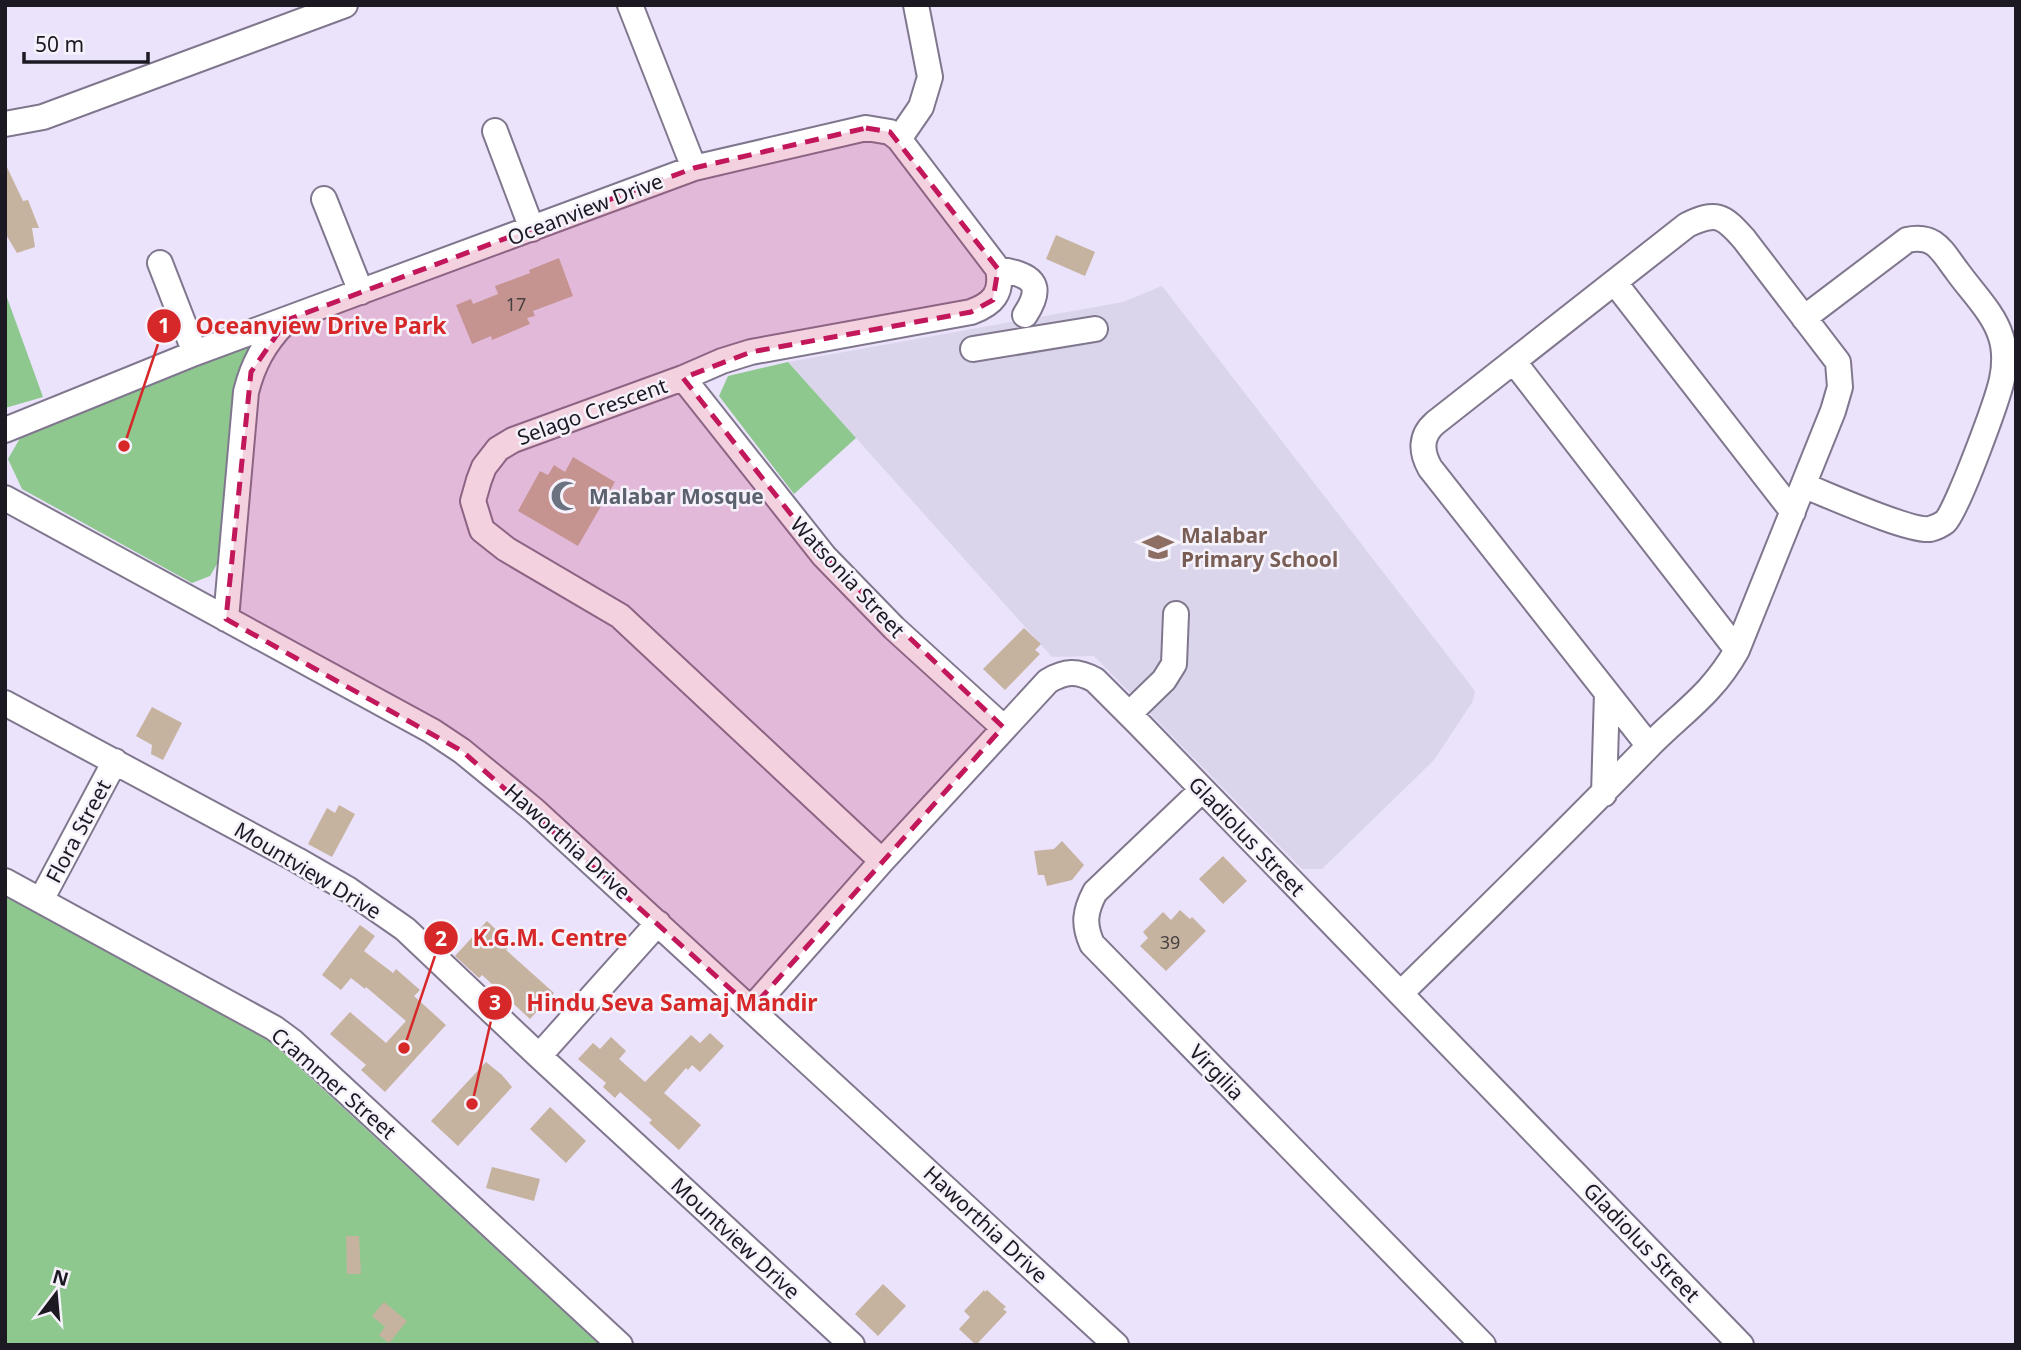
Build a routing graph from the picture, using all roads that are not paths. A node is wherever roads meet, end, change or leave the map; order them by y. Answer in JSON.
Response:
{"nodes":[{"id":1,"x":345,"y":5,"type":"edge"},
{"id":2,"x":630,"y":5,"type":"edge"},
{"id":3,"x":916,"y":5,"type":"edge"},
{"id":4,"x":5,"y":124,"type":"edge"},
{"id":5,"x":495,"y":131,"type":"dead end"},
{"id":6,"x":895,"y":135,"type":"junction"},
{"id":7,"x":694,"y":168,"type":"junction"},
{"id":8,"x":324,"y":200,"type":"dead end"},
{"id":9,"x":532,"y":229,"type":"junction"},
{"id":10,"x":160,"y":263,"type":"dead end"},
{"id":11,"x":998,"y":269,"type":"junction"},
{"id":12,"x":1615,"y":283,"type":"junction"},
{"id":13,"x":360,"y":292,"type":"junction"},
{"id":14,"x":996,"y":296,"type":"junction"},
{"id":15,"x":1025,"y":315,"type":"junction"},
{"id":16,"x":1804,"y":318,"type":"junction"},
{"id":17,"x":287,"y":320,"type":"junction"},
{"id":18,"x":1095,"y":329,"type":"dead end"},
{"id":19,"x":1029,"y":340,"type":"junction"},
{"id":20,"x":973,"y":349,"type":"dead end"},
{"id":21,"x":195,"y":353,"type":"junction"},
{"id":22,"x":1514,"y":362,"type":"junction"},
{"id":23,"x":683,"y":378,"type":"junction"},
{"id":24,"x":5,"y":430,"type":"edge"},
{"id":25,"x":1805,"y":486,"type":"junction"},
{"id":26,"x":5,"y":498,"type":"edge"},
{"id":27,"x":1793,"y":512,"type":"junction"},
{"id":28,"x":1176,"y":614,"type":"dead end"},
{"id":29,"x":226,"y":619,"type":"junction"},
{"id":30,"x":1737,"y":650,"type":"junction"},
{"id":31,"x":1607,"y":694,"type":"junction"},
{"id":32,"x":5,"y":703,"type":"edge"},
{"id":33,"x":1129,"y":714,"type":"junction"},
{"id":34,"x":1003,"y":727,"type":"junction"},
{"id":35,"x":1649,"y":746,"type":"junction"},
{"id":36,"x":115,"y":761,"type":"junction"},
{"id":37,"x":1202,"y":790,"type":"junction"},
{"id":38,"x":1604,"y":794,"type":"junction"},
{"id":39,"x":882,"y":861,"type":"junction"},
{"id":40,"x":5,"y":881,"type":"edge"},
{"id":41,"x":41,"y":900,"type":"junction"},
{"id":42,"x":658,"y":923,"type":"junction"},
{"id":43,"x":1401,"y":993,"type":"junction"},
{"id":44,"x":752,"y":1008,"type":"junction"},
{"id":45,"x":539,"y":1056,"type":"junction"},
{"id":46,"x":620,"y":1345,"type":"edge"},
{"id":47,"x":852,"y":1345,"type":"edge"},
{"id":48,"x":1116,"y":1345,"type":"edge"},
{"id":49,"x":1483,"y":1345,"type":"edge"},
{"id":50,"x":1741,"y":1345,"type":"edge"}],
"edges":[{"from":1,"to":4,"type":"street"},
{"from":2,"to":7,"type":"street"},
{"from":3,"to":6,"type":"street"},
{"from":5,"to":9,"type":"street"},
{"from":6,"to":7,"type":"street","name":"Oceanview Drive"},
{"from":6,"to":11,"type":"street"},
{"from":7,"to":9,"type":"street","name":"Oceanview Drive"},
{"from":8,"to":13,"type":"street"},
{"from":9,"to":13,"type":"street","name":"Oceanview Drive"},
{"from":10,"to":21,"type":"street"},
{"from":11,"to":14,"type":"street"},
{"from":11,"to":15,"type":"street"},
{"from":12,"to":16,"type":"street"},
{"from":12,"to":22,"type":"street"},
{"from":12,"to":27,"type":"street"},
{"from":13,"to":17,"type":"street","name":"Oceanview Drive"},
{"from":14,"to":15,"type":"street"},
{"from":14,"to":23,"type":"street","name":"Selago Crescent"},
{"from":15,"to":19,"type":"street"},
{"from":16,"to":25,"type":"street"},
{"from":16,"to":25,"type":"street"},
{"from":17,"to":21,"type":"street","name":"Oceanview Drive"},
{"from":17,"to":29,"type":"street","name":"Oceanview Drive"},
{"from":18,"to":19,"type":"street"},
{"from":19,"to":20,"type":"street"},
{"from":21,"to":24,"type":"street","name":"Oceanview Drive"},
{"from":22,"to":30,"type":"street"},
{"from":22,"to":31,"type":"street"},
{"from":23,"to":34,"type":"street","name":"Watsonia Street"},
{"from":23,"to":39,"type":"street","name":"Selago Crescent"},
{"from":25,"to":27,"type":"street"},
{"from":26,"to":29,"type":"street","name":"Haworthia Drive"},
{"from":27,"to":30,"type":"street"},
{"from":28,"to":33,"type":"street"},
{"from":29,"to":42,"type":"street","name":"Haworthia Drive"},
{"from":30,"to":35,"type":"street"},
{"from":31,"to":35,"type":"street"},
{"from":31,"to":38,"type":"street"},
{"from":32,"to":36,"type":"street","name":"Mountview Drive"},
{"from":33,"to":34,"type":"street","name":"Gladiolus Street"},
{"from":33,"to":37,"type":"street","name":"Gladiolus Street"},
{"from":34,"to":39,"type":"street","name":"Gladiolus Street"},
{"from":35,"to":38,"type":"street"},
{"from":36,"to":41,"type":"street","name":"Flora Street"},
{"from":36,"to":45,"type":"street","name":"Mountview Drive"},
{"from":37,"to":43,"type":"street","name":"Gladiolus Street"},
{"from":37,"to":49,"type":"street","name":"Virgilia"},
{"from":38,"to":43,"type":"street"},
{"from":39,"to":44,"type":"street","name":"Gladiolus Street"},
{"from":40,"to":41,"type":"street","name":"Crammer Street"},
{"from":41,"to":46,"type":"street","name":"Crammer Street"},
{"from":42,"to":44,"type":"street","name":"Haworthia Drive"},
{"from":42,"to":45,"type":"street"},
{"from":43,"to":50,"type":"street","name":"Gladiolus Street"},
{"from":44,"to":48,"type":"street","name":"Haworthia Drive"},
{"from":45,"to":47,"type":"street","name":"Mountview Drive"}]}
